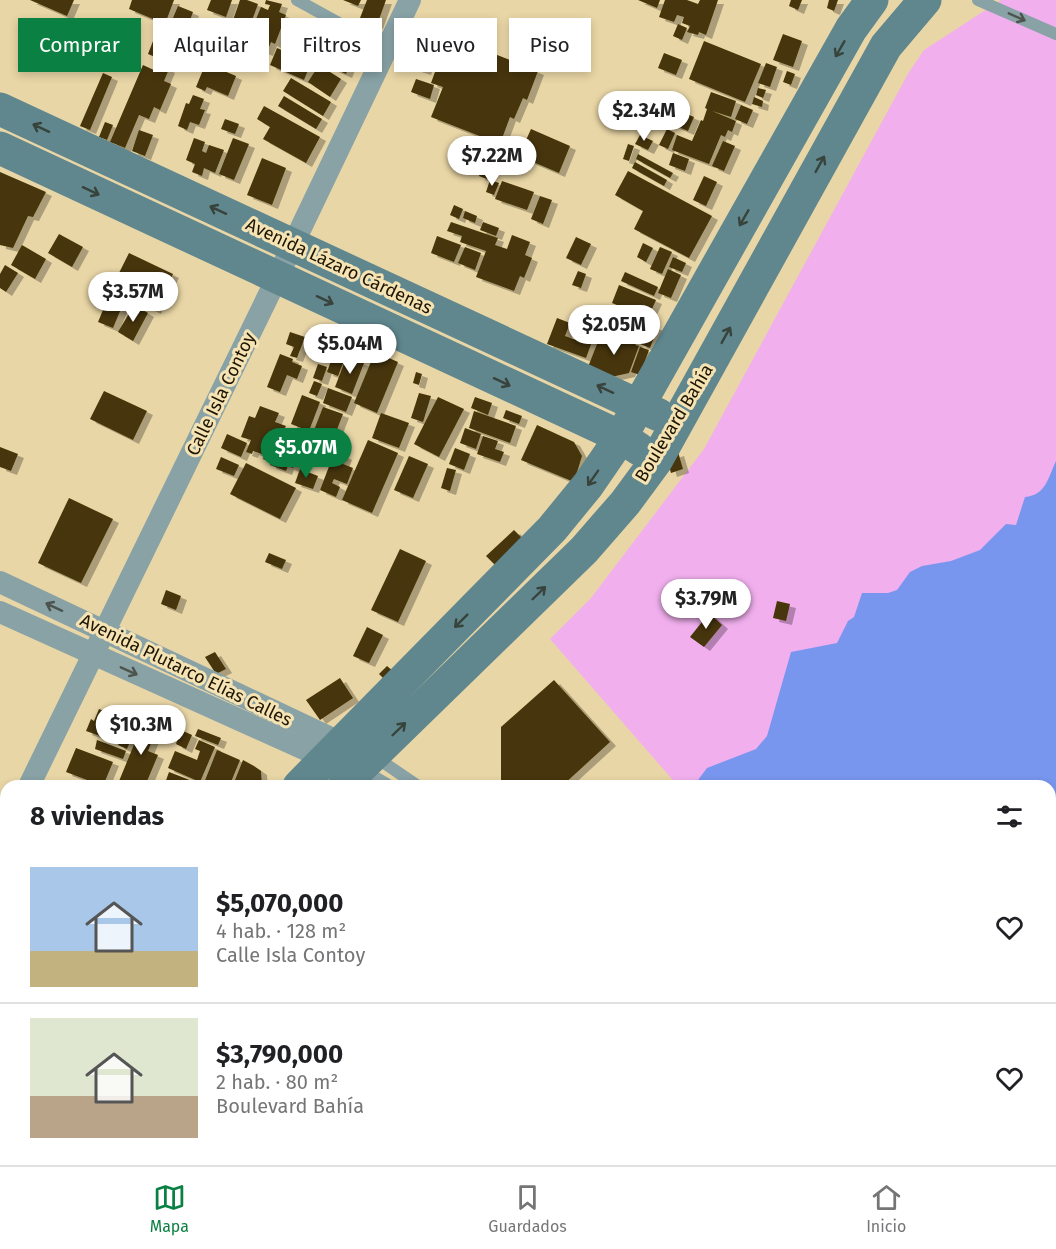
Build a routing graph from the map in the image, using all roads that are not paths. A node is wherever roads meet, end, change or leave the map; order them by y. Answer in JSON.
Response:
{"nodes":[{"id":1,"x":297,"y":0,"type":"edge"},
{"id":2,"x":410,"y":0,"type":"edge"},
{"id":3,"x":872,"y":0,"type":"edge"},
{"id":4,"x":925,"y":0,"type":"edge"},
{"id":5,"x":978,"y":0,"type":"edge"},
{"id":6,"x":1056,"y":34,"type":"edge"},
{"id":7,"x":386,"y":49,"type":"junction"},
{"id":8,"x":0,"y":109,"type":"edge"},
{"id":9,"x":0,"y":148,"type":"edge"},
{"id":10,"x":293,"y":244,"type":"junction"},
{"id":11,"x":278,"y":278,"type":"junction"},
{"id":12,"x":639,"y":404,"type":"junction"},
{"id":13,"x":676,"y":424,"type":"junction"},
{"id":14,"x":621,"y":437,"type":"junction"},
{"id":15,"x":656,"y":461,"type":"junction"},
{"id":16,"x":0,"y":582,"type":"edge"},
{"id":17,"x":0,"y":612,"type":"edge"},
{"id":18,"x":104,"y":631,"type":"junction"},
{"id":19,"x":93,"y":655,"type":"junction"},
{"id":20,"x":348,"y":762,"type":"edge"},
{"id":21,"x":32,"y":780,"type":"edge"},
{"id":22,"x":311,"y":780,"type":"edge"},
{"id":23,"x":380,"y":780,"type":"edge"},
{"id":24,"x":400,"y":780,"type":"edge"}],
"edges":[{"from":1,"to":7,"type":"lane"},
{"from":2,"to":7,"type":"street","name":"Calle Isla Contoy"},
{"from":3,"to":12,"type":"main road","name":"Boulevard Bahía","one_way":true},
{"from":13,"to":4,"type":"main road","name":"Boulevard Bahía","one_way":true},
{"from":5,"to":6,"type":"lane","one_way":true},
{"from":7,"to":10,"type":"street","name":"Calle Isla Contoy"},
{"from":10,"to":8,"type":"main road","name":"Avenida Lázaro Cárdenas","one_way":true},
{"from":9,"to":11,"type":"main road","name":"Avenida Lázaro Cárdenas","one_way":true},
{"from":10,"to":11,"type":"street","name":"Calle Isla Contoy"},
{"from":12,"to":10,"type":"main road","name":"Avenida Lázaro Cárdenas","one_way":true},
{"from":11,"to":14,"type":"main road","name":"Avenida Lázaro Cárdenas","one_way":true},
{"from":11,"to":18,"type":"street","name":"Calle Isla Contoy"},
{"from":12,"to":13,"type":"main road","name":"Avenida Lázaro Cárdenas"},
{"from":12,"to":14,"type":"main road","name":"Boulevard Bahía"},
{"from":13,"to":15,"type":"main road","name":"Boulevard Bahía"},
{"from":14,"to":15,"type":"main road","name":"Avenida Lázaro Cárdenas"},
{"from":14,"to":20,"type":"main road","name":"Boulevard Bahía","one_way":true},
{"from":20,"to":15,"type":"main road","name":"Boulevard Bahía","one_way":true},
{"from":18,"to":16,"type":"street","name":"Avenida Plutarco Elías Calles","one_way":true},
{"from":17,"to":19,"type":"street","name":"Avenida Plutarco Elías Calles"},
{"from":18,"to":19,"type":"street","name":"Calle Isla Contoy"},
{"from":18,"to":20,"type":"street","name":"Avenida Plutarco Elías Calles"},
{"from":19,"to":20,"type":"street","name":"Avenida Plutarco Elías Calles","one_way":true},
{"from":19,"to":21,"type":"street","name":"Calle Isla Contoy"},
{"from":20,"to":22,"type":"main road","name":"Boulevard Bahía"},
{"from":20,"to":23,"type":"lane"},
{"from":20,"to":24,"type":"lane"}]}
